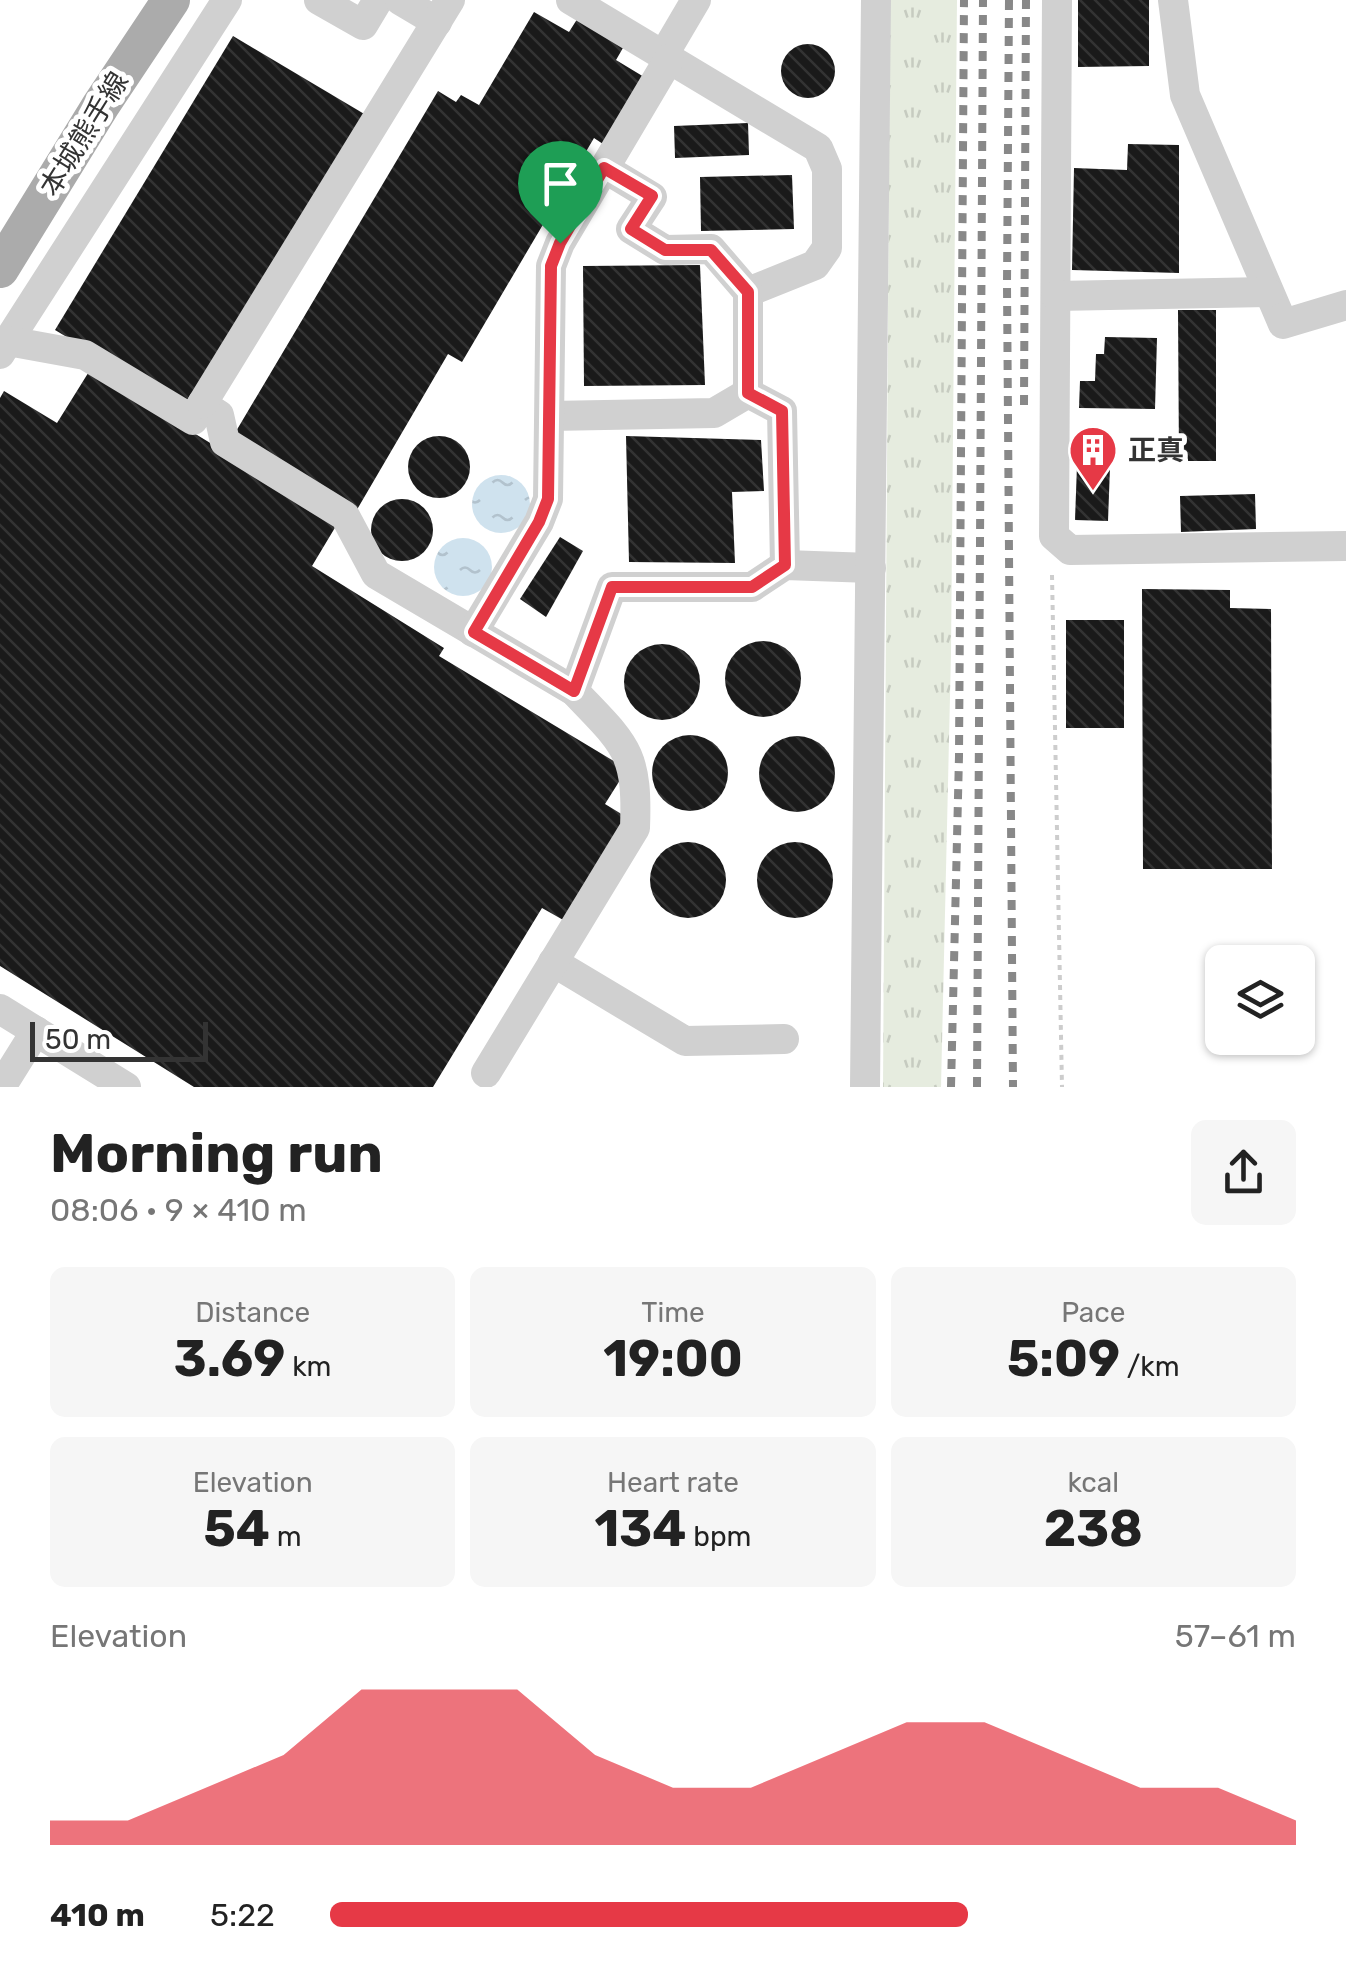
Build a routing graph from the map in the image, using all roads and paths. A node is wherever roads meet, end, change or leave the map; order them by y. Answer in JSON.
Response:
{"nodes":[{"id":1,"x":146,"y":0,"type":"edge"},
{"id":2,"x":171,"y":0,"type":"edge"},
{"id":3,"x":227,"y":0,"type":"edge"},
{"id":4,"x":320,"y":0,"type":"edge"},
{"id":5,"x":378,"y":0,"type":"edge"},
{"id":6,"x":400,"y":0,"type":"edge"},
{"id":7,"x":571,"y":0,"type":"edge"},
{"id":8,"x":696,"y":0,"type":"edge"},
{"id":9,"x":876,"y":0,"type":"edge"},
{"id":10,"x":1058,"y":0,"type":"edge"},
{"id":11,"x":1173,"y":0,"type":"edge"},
{"id":12,"x":443,"y":11,"type":"edge"},
{"id":13,"x":666,"y":57,"type":"junction"},
{"id":14,"x":604,"y":168,"type":"junction"},
{"id":15,"x":0,"y":231,"type":"edge"},
{"id":16,"x":0,"y":269,"type":"edge"},
{"id":17,"x":748,"y":292,"type":"junction"},
{"id":18,"x":1268,"y":292,"type":"junction"},
{"id":19,"x":1056,"y":296,"type":"junction"},
{"id":20,"x":1346,"y":305,"type":"edge"},
{"id":21,"x":4,"y":347,"type":"edge"},
{"id":22,"x":748,"y":393,"type":"junction"},
{"id":23,"x":202,"y":404,"type":"junction"},
{"id":24,"x":550,"y":416,"type":"junction"},
{"id":25,"x":1346,"y":546,"type":"edge"},
{"id":26,"x":785,"y":565,"type":"junction"},
{"id":27,"x":870,"y":568,"type":"junction"},
{"id":28,"x":1052,"y":575,"type":"dead end"},
{"id":29,"x":474,"y":632,"type":"junction"},
{"id":30,"x":574,"y":691,"type":"junction"},
{"id":31,"x":553,"y":962,"type":"junction"},
{"id":32,"x":0,"y":1009,"type":"edge"},
{"id":33,"x":36,"y":1032,"type":"junction"},
{"id":34,"x":784,"y":1039,"type":"dead end"},
{"id":35,"x":486,"y":1073,"type":"dead end"},
{"id":36,"x":1,"y":1087,"type":"edge"},
{"id":37,"x":126,"y":1087,"type":"edge"},
{"id":38,"x":866,"y":1087,"type":"edge"},
{"id":39,"x":1062,"y":1087,"type":"edge"}],
"edges":[{"from":1,"to":15,"type":"main road","name":"本城熊手線"},
{"from":2,"to":16,"type":"main road","name":"本城熊手線"},
{"from":3,"to":21,"type":"street"},
{"from":4,"to":5,"type":"street"},
{"from":6,"to":12,"type":"street"},
{"from":7,"to":13,"type":"street"},
{"from":8,"to":13,"type":"street"},
{"from":9,"to":27,"type":"street"},
{"from":10,"to":19,"type":"street"},
{"from":11,"to":18,"type":"street"},
{"from":12,"to":23,"type":"street"},
{"from":13,"to":14,"type":"street"},
{"from":13,"to":17,"type":"street"},
{"from":14,"to":17,"type":"street"},
{"from":14,"to":24,"type":"street"},
{"from":17,"to":22,"type":"street"},
{"from":18,"to":19,"type":"street"},
{"from":18,"to":20,"type":"street"},
{"from":19,"to":25,"type":"street"},
{"from":21,"to":23,"type":"street"},
{"from":22,"to":24,"type":"street"},
{"from":22,"to":26,"type":"street"},
{"from":23,"to":29,"type":"street"},
{"from":24,"to":29,"type":"street"},
{"from":26,"to":27,"type":"street"},
{"from":26,"to":30,"type":"street"},
{"from":27,"to":38,"type":"street"},
{"from":28,"to":39,"type":"path"},
{"from":29,"to":30,"type":"street"},
{"from":30,"to":31,"type":"street"},
{"from":31,"to":34,"type":"street"},
{"from":31,"to":35,"type":"street"},
{"from":32,"to":33,"type":"street"},
{"from":33,"to":36,"type":"street"},
{"from":33,"to":37,"type":"street"}]}
